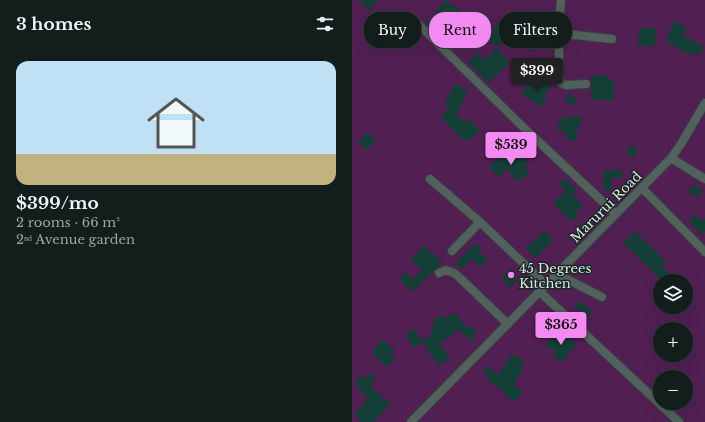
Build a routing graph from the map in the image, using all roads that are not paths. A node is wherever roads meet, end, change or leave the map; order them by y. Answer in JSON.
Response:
{"nodes":[{"id":1,"x":562,"y":0,"type":"edge"},
{"id":2,"x":561,"y":12,"type":"edge"},
{"id":3,"x":421,"y":27,"type":"edge"},
{"id":4,"x":572,"y":35,"type":"edge"},
{"id":5,"x":612,"y":39,"type":"dead end"},
{"id":6,"x":560,"y":48,"type":"edge"},
{"id":7,"x":586,"y":84,"type":"dead end"},
{"id":8,"x":705,"y":103,"type":"edge"},
{"id":9,"x":671,"y":158,"type":"junction"},
{"id":10,"x":430,"y":179,"type":"dead end"},
{"id":11,"x":705,"y":179,"type":"edge"},
{"id":12,"x":642,"y":188,"type":"junction"},
{"id":13,"x":616,"y":214,"type":"junction"},
{"id":14,"x":480,"y":222,"type":"junction"},
{"id":15,"x":452,"y":251,"type":"dead end"},
{"id":16,"x":705,"y":252,"type":"edge"},
{"id":17,"x":439,"y":273,"type":"dead end"},
{"id":18,"x":556,"y":274,"type":"junction"},
{"id":19,"x":546,"y":285,"type":"junction"},
{"id":20,"x":539,"y":291,"type":"junction"},
{"id":21,"x":602,"y":297,"type":"dead end"},
{"id":22,"x":508,"y":324,"type":"junction"},
{"id":23,"x":411,"y":422,"type":"edge"},
{"id":24,"x":679,"y":422,"type":"edge"}],
"edges":[{"from":1,"to":2,"type":"street"},
{"from":3,"to":13,"type":"street"},
{"from":4,"to":5,"type":"street"},
{"from":6,"to":7,"type":"street"},
{"from":8,"to":9,"type":"street","name":"Marurui Road"},
{"from":9,"to":11,"type":"street"},
{"from":9,"to":12,"type":"street","name":"Marurui Road"},
{"from":10,"to":14,"type":"street"},
{"from":12,"to":13,"type":"street","name":"Marurui Road"},
{"from":12,"to":16,"type":"street"},
{"from":13,"to":18,"type":"street","name":"Marurui Road"},
{"from":14,"to":15,"type":"street"},
{"from":14,"to":19,"type":"street"},
{"from":17,"to":22,"type":"street"},
{"from":18,"to":19,"type":"street","name":"Marurui Road"},
{"from":18,"to":21,"type":"street"},
{"from":19,"to":20,"type":"street","name":"Marurui Road"},
{"from":20,"to":22,"type":"street","name":"Marurui Road"},
{"from":20,"to":24,"type":"street"},
{"from":22,"to":23,"type":"street","name":"Marurui Road"}]}
